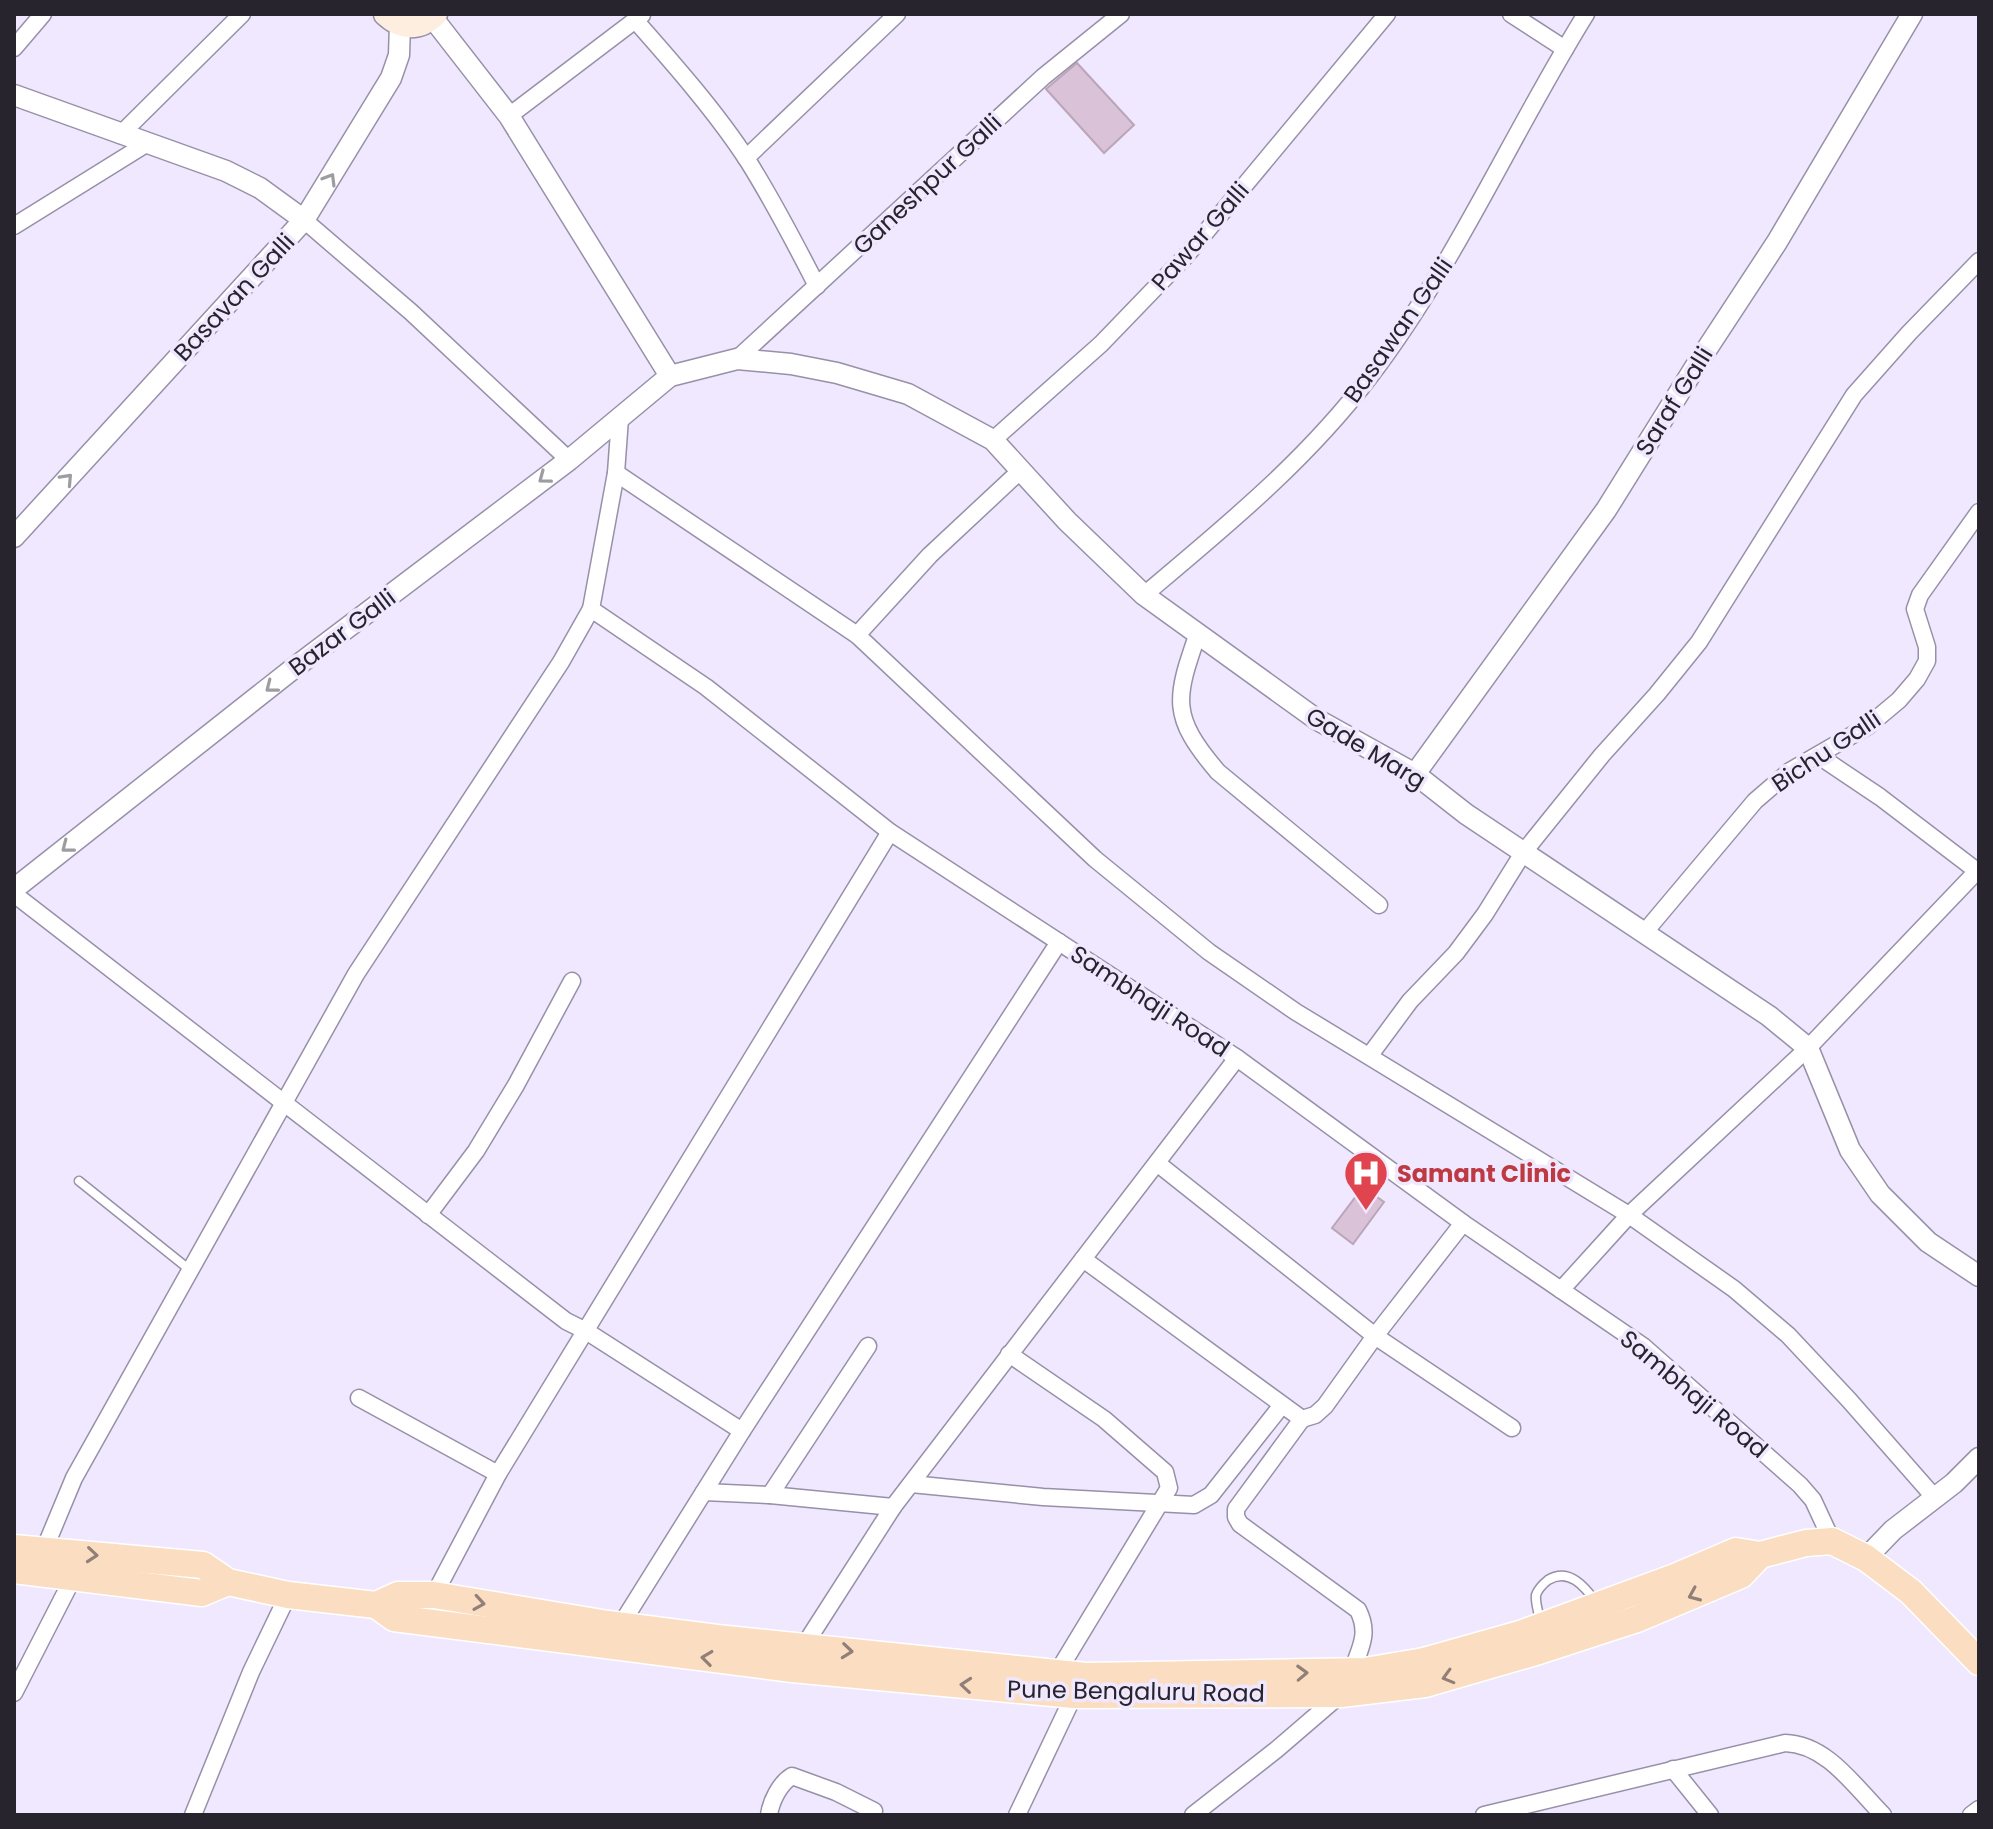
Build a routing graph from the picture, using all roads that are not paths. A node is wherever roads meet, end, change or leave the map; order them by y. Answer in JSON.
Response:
{"nodes":[{"id":1,"x":43,"y":14,"type":"edge"},
{"id":2,"x":242,"y":14,"type":"edge"},
{"id":3,"x":897,"y":14,"type":"edge"},
{"id":4,"x":1121,"y":14,"type":"edge"},
{"id":5,"x":1387,"y":14,"type":"edge"},
{"id":6,"x":1511,"y":14,"type":"edge"},
{"id":7,"x":1586,"y":14,"type":"edge"},
{"id":8,"x":1912,"y":14,"type":"edge"},
{"id":9,"x":434,"y":16,"type":"edge"},
{"id":10,"x":639,"y":17,"type":"edge"},
{"id":11,"x":393,"y":19,"type":"edge"},
{"id":12,"x":14,"y":48,"type":"edge"},
{"id":13,"x":1565,"y":49,"type":"junction"},
{"id":14,"x":14,"y":95,"type":"edge"},
{"id":15,"x":509,"y":116,"type":"junction"},
{"id":16,"x":120,"y":135,"type":"junction"},
{"id":17,"x":146,"y":144,"type":"junction"},
{"id":18,"x":746,"y":158,"type":"junction"},
{"id":19,"x":304,"y":220,"type":"junction"},
{"id":20,"x":14,"y":226,"type":"edge"},
{"id":21,"x":1979,"y":261,"type":"edge"},
{"id":22,"x":817,"y":286,"type":"junction"},
{"id":23,"x":737,"y":359,"type":"junction"},
{"id":24,"x":670,"y":376,"type":"junction"},
{"id":25,"x":620,"y":418,"type":"junction"},
{"id":26,"x":993,"y":440,"type":"junction"},
{"id":27,"x":569,"y":460,"type":"junction"},
{"id":28,"x":1020,"y":471,"type":"junction"},
{"id":29,"x":616,"y":473,"type":"junction"},
{"id":30,"x":1979,"y":512,"type":"edge"},
{"id":31,"x":14,"y":537,"type":"edge"},
{"id":32,"x":1144,"y":595,"type":"junction"},
{"id":33,"x":591,"y":609,"type":"junction"},
{"id":34,"x":1198,"y":633,"type":"junction"},
{"id":35,"x":857,"y":635,"type":"junction"},
{"id":36,"x":1819,"y":756,"type":"junction"},
{"id":37,"x":1415,"y":774,"type":"junction"},
{"id":38,"x":890,"y":832,"type":"junction"},
{"id":39,"x":1523,"y":853,"type":"junction"},
{"id":40,"x":1978,"y":870,"type":"edge"},
{"id":41,"x":14,"y":891,"type":"edge"},
{"id":42,"x":1379,"y":905,"type":"dead end"},
{"id":43,"x":1644,"y":933,"type":"junction"},
{"id":44,"x":1059,"y":942,"type":"junction"},
{"id":45,"x":572,"y":981,"type":"dead end"},
{"id":46,"x":1808,"y":1048,"type":"junction"},
{"id":47,"x":1370,"y":1055,"type":"junction"},
{"id":48,"x":1237,"y":1058,"type":"junction"},
{"id":49,"x":283,"y":1104,"type":"junction"},
{"id":50,"x":1157,"y":1163,"type":"junction"},
{"id":51,"x":79,"y":1181,"type":"dead end"},
{"id":52,"x":428,"y":1215,"type":"junction"},
{"id":53,"x":1629,"y":1215,"type":"junction"},
{"id":54,"x":1463,"y":1223,"type":"junction"},
{"id":55,"x":1083,"y":1259,"type":"junction"},
{"id":56,"x":190,"y":1270,"type":"junction"},
{"id":57,"x":1979,"y":1276,"type":"edge"},
{"id":58,"x":1561,"y":1290,"type":"junction"},
{"id":59,"x":586,"y":1331,"type":"junction"},
{"id":60,"x":1375,"y":1336,"type":"junction"},
{"id":61,"x":868,"y":1346,"type":"dead end"},
{"id":62,"x":1009,"y":1354,"type":"junction"},
{"id":63,"x":359,"y":1398,"type":"dead end"},
{"id":64,"x":1282,"y":1405,"type":"junction"},
{"id":65,"x":1302,"y":1419,"type":"junction"},
{"id":66,"x":1512,"y":1428,"type":"dead end"},
{"id":67,"x":742,"y":1431,"type":"junction"},
{"id":68,"x":1979,"y":1458,"type":"edge"},
{"id":69,"x":498,"y":1474,"type":"junction"},
{"id":70,"x":911,"y":1484,"type":"junction"},
{"id":71,"x":704,"y":1492,"type":"junction"},
{"id":72,"x":770,"y":1495,"type":"junction"},
{"id":73,"x":1935,"y":1498,"type":"junction"},
{"id":74,"x":1161,"y":1502,"type":"junction"},
{"id":75,"x":893,"y":1507,"type":"junction"},
{"id":76,"x":1832,"y":1541,"type":"junction"},
{"id":77,"x":14,"y":1548,"type":"edge"},
{"id":78,"x":44,"y":1550,"type":"junction"},
{"id":79,"x":1760,"y":1555,"type":"junction"},
{"id":80,"x":1866,"y":1558,"type":"junction"},
{"id":81,"x":14,"y":1570,"type":"edge"},
{"id":82,"x":74,"y":1576,"type":"junction"},
{"id":83,"x":228,"y":1582,"type":"junction"},
{"id":84,"x":288,"y":1595,"type":"junction"},
{"id":85,"x":434,"y":1595,"type":"junction"},
{"id":86,"x":376,"y":1605,"type":"junction"},
{"id":87,"x":1599,"y":1606,"type":"junction"},
{"id":88,"x":620,"y":1626,"type":"junction"},
{"id":89,"x":1542,"y":1627,"type":"junction"},
{"id":90,"x":797,"y":1658,"type":"junction"},
{"id":91,"x":1979,"y":1662,"type":"edge"},
{"id":92,"x":1057,"y":1673,"type":"junction"},
{"id":93,"x":1346,"y":1683,"type":"junction"},
{"id":94,"x":14,"y":1693,"type":"edge"},
{"id":95,"x":1074,"y":1695,"type":"junction"},
{"id":96,"x":1673,"y":1769,"type":"junction"},
{"id":97,"x":1979,"y":1809,"type":"edge"},
{"id":98,"x":874,"y":1811,"type":"dead end"},
{"id":99,"x":1196,"y":1814,"type":"edge"},
{"id":100,"x":193,"y":1815,"type":"edge"},
{"id":101,"x":769,"y":1815,"type":"edge"},
{"id":102,"x":1017,"y":1815,"type":"edge"},
{"id":103,"x":1484,"y":1815,"type":"edge"},
{"id":104,"x":1710,"y":1815,"type":"edge"},
{"id":105,"x":1883,"y":1815,"type":"edge"},
{"id":106,"x":1971,"y":1815,"type":"edge"}],
"edges":[{"from":1,"to":12,"type":"street"},
{"from":2,"to":16,"type":"street"},
{"from":3,"to":18,"type":"street"},
{"from":4,"to":22,"type":"street","name":"Ganeshpur Galli"},
{"from":5,"to":26,"type":"street","name":"Pawar Galli"},
{"from":6,"to":13,"type":"street"},
{"from":7,"to":13,"type":"street","name":"Basawan Galli"},
{"from":8,"to":37,"type":"street","name":"Saraf Galli"},
{"from":9,"to":11,"type":"main road"},
{"from":9,"to":15,"type":"street"},
{"from":10,"to":15,"type":"street"},
{"from":10,"to":18,"type":"street"},
{"from":19,"to":11,"type":"street","name":"Basavan Galli","one_way":true},
{"from":13,"to":32,"type":"street","name":"Basawan Galli"},
{"from":14,"to":16,"type":"street"},
{"from":15,"to":24,"type":"street"},
{"from":16,"to":17,"type":"street"},
{"from":17,"to":19,"type":"street"},
{"from":17,"to":20,"type":"street"},
{"from":18,"to":22,"type":"street"},
{"from":19,"to":27,"type":"street"},
{"from":31,"to":19,"type":"street","name":"Basavan Galli","one_way":true},
{"from":21,"to":39,"type":"street"},
{"from":22,"to":23,"type":"street","name":"Ganeshpur Galli"},
{"from":23,"to":24,"type":"street","name":"Gade Marg"},
{"from":23,"to":26,"type":"street","name":"Gade Marg"},
{"from":24,"to":25,"type":"street","name":"Bazar Galli"},
{"from":25,"to":27,"type":"street","name":"Bazar Galli"},
{"from":25,"to":29,"type":"street"},
{"from":26,"to":28,"type":"street","name":"Gade Marg"},
{"from":27,"to":41,"type":"street","name":"Bazar Galli","one_way":true},
{"from":28,"to":32,"type":"street","name":"Gade Marg"},
{"from":28,"to":35,"type":"street"},
{"from":29,"to":33,"type":"street"},
{"from":29,"to":35,"type":"street"},
{"from":30,"to":36,"type":"street","name":"Bichu Galli"},
{"from":32,"to":34,"type":"street","name":"Gade Marg"},
{"from":33,"to":38,"type":"street","name":"Sambhaji Road"},
{"from":33,"to":49,"type":"street"},
{"from":34,"to":37,"type":"street","name":"Gade Marg"},
{"from":34,"to":42,"type":"street"},
{"from":35,"to":47,"type":"street"},
{"from":36,"to":40,"type":"street"},
{"from":36,"to":43,"type":"street","name":"Bichu Galli"},
{"from":37,"to":39,"type":"street","name":"Gade Marg"},
{"from":38,"to":44,"type":"street","name":"Sambhaji Road"},
{"from":38,"to":59,"type":"street"},
{"from":39,"to":43,"type":"street","name":"Gade Marg"},
{"from":39,"to":47,"type":"street"},
{"from":40,"to":46,"type":"street"},
{"from":41,"to":49,"type":"street"},
{"from":43,"to":46,"type":"street","name":"Gade Marg"},
{"from":44,"to":48,"type":"street","name":"Sambhaji Road"},
{"from":44,"to":67,"type":"street"},
{"from":45,"to":52,"type":"street"},
{"from":46,"to":53,"type":"street"},
{"from":46,"to":57,"type":"street","name":"Gade Marg"},
{"from":47,"to":53,"type":"street"},
{"from":48,"to":50,"type":"street"},
{"from":48,"to":54,"type":"street","name":"Sambhaji Road"},
{"from":49,"to":52,"type":"street"},
{"from":49,"to":56,"type":"street"},
{"from":50,"to":55,"type":"street"},
{"from":50,"to":60,"type":"street"},
{"from":51,"to":56,"type":"lane"},
{"from":52,"to":59,"type":"street"},
{"from":53,"to":58,"type":"street"},
{"from":53,"to":73,"type":"street"},
{"from":54,"to":58,"type":"street","name":"Sambhaji Road"},
{"from":54,"to":60,"type":"street"},
{"from":55,"to":62,"type":"street"},
{"from":55,"to":64,"type":"street"},
{"from":56,"to":78,"type":"street"},
{"from":58,"to":76,"type":"street","name":"Sambhaji Road"},
{"from":59,"to":67,"type":"street"},
{"from":59,"to":69,"type":"street"},
{"from":60,"to":65,"type":"street"},
{"from":60,"to":66,"type":"street"},
{"from":61,"to":72,"type":"street"},
{"from":62,"to":70,"type":"street"},
{"from":62,"to":74,"type":"street"},
{"from":63,"to":69,"type":"street"},
{"from":64,"to":65,"type":"street"},
{"from":64,"to":74,"type":"street"},
{"from":65,"to":93,"type":"street"},
{"from":67,"to":71,"type":"street"},
{"from":68,"to":73,"type":"street"},
{"from":69,"to":85,"type":"street"},
{"from":70,"to":74,"type":"street"},
{"from":70,"to":75,"type":"street"},
{"from":71,"to":72,"type":"street"},
{"from":71,"to":88,"type":"street"},
{"from":72,"to":75,"type":"street"},
{"from":73,"to":80,"type":"street"},
{"from":74,"to":92,"type":"street"},
{"from":75,"to":90,"type":"street"},
{"from":76,"to":79,"type":"main road","name":"Pune Bengaluru Road"},
{"from":76,"to":80,"type":"main road"},
{"from":77,"to":78,"type":"main road","name":"Pune Bengaluru Road"},
{"from":78,"to":83,"type":"main road","name":"Pune Bengaluru Road","one_way":true},
{"from":79,"to":87,"type":"main road"},
{"from":79,"to":93,"type":"main road","name":"Pune Bengaluru Road","one_way":true},
{"from":80,"to":91,"type":"main road"},
{"from":81,"to":82,"type":"main road","name":"Pune Bengaluru Road"},
{"from":82,"to":83,"type":"main road","name":"Pune Bengaluru Road"},
{"from":82,"to":94,"type":"street"},
{"from":83,"to":84,"type":"main road","name":"Pune Bengaluru Road"},
{"from":84,"to":86,"type":"main road","name":"Pune Bengaluru Road"},
{"from":84,"to":100,"type":"street"},
{"from":85,"to":86,"type":"main road"},
{"from":85,"to":88,"type":"main road","one_way":true},
{"from":90,"to":86,"type":"main road","name":"Pune Bengaluru Road","one_way":true},
{"from":87,"to":89,"type":"main road"},
{"from":87,"to":89,"type":"lane"},
{"from":88,"to":90,"type":"main road"},
{"from":89,"to":93,"type":"main road"},
{"from":90,"to":92,"type":"main road","one_way":true},
{"from":95,"to":90,"type":"main road","name":"Pune Bengaluru Road","one_way":true},
{"from":92,"to":93,"type":"main road","one_way":true},
{"from":93,"to":95,"type":"main road","name":"Pune Bengaluru Road"},
{"from":93,"to":99,"type":"street"},
{"from":95,"to":102,"type":"street"},
{"from":96,"to":103,"type":"street"},
{"from":96,"to":104,"type":"street"},
{"from":96,"to":105,"type":"street"},
{"from":97,"to":106,"type":"street"},
{"from":98,"to":101,"type":"street"}]}
